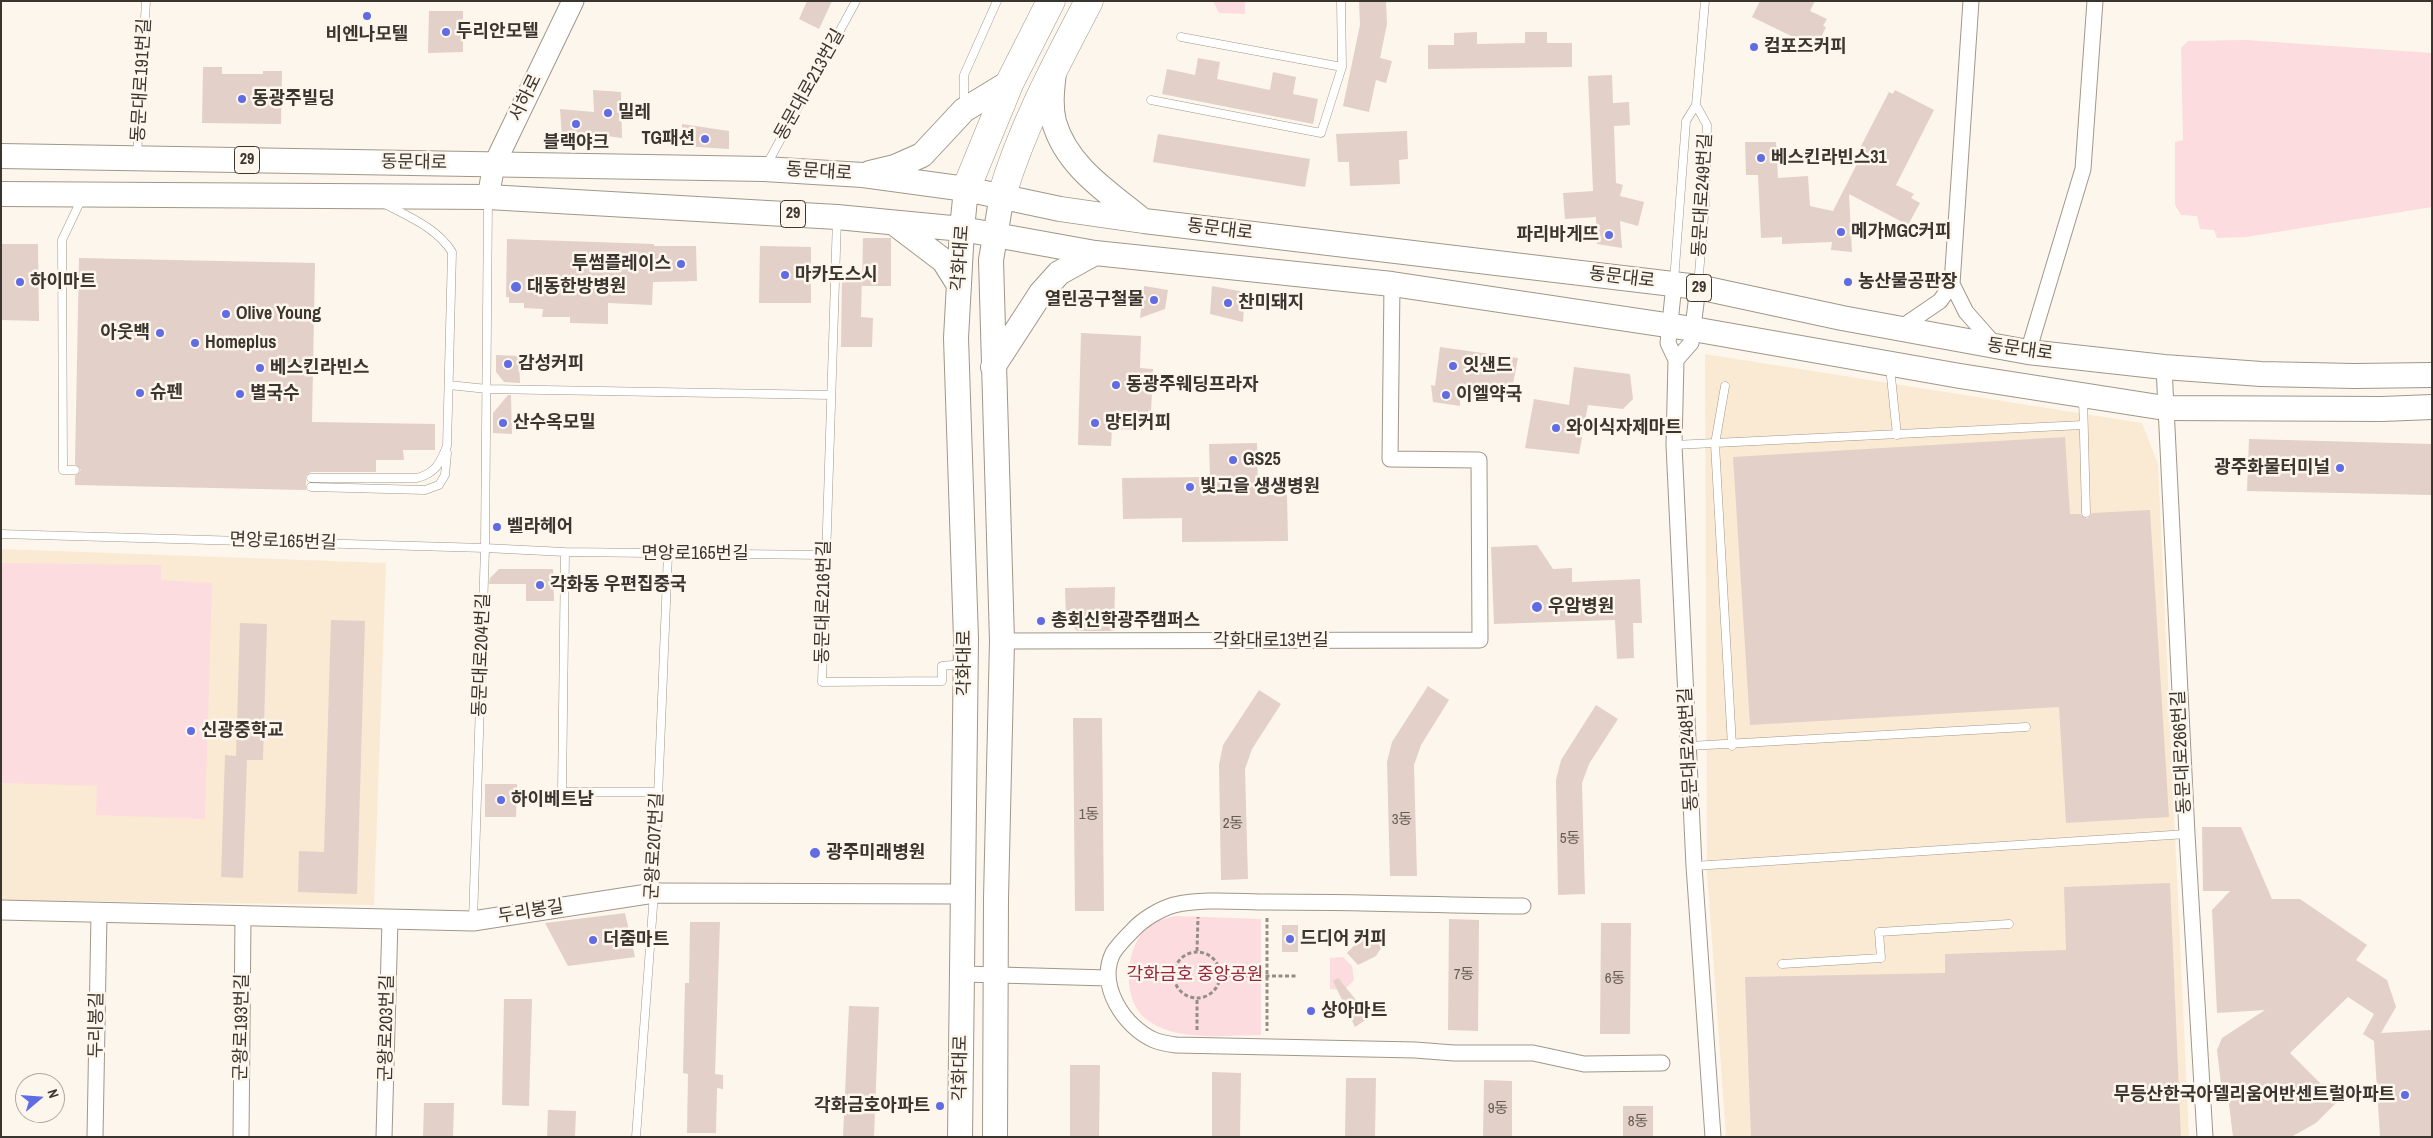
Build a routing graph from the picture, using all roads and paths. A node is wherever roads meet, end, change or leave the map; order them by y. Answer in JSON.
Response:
{"nodes":[{"id":1,"x":146,"y":1,"type":"edge"},
{"id":2,"x":573,"y":1,"type":"edge"},
{"id":3,"x":856,"y":1,"type":"edge"},
{"id":4,"x":997,"y":1,"type":"edge"},
{"id":5,"x":1051,"y":1,"type":"edge"},
{"id":6,"x":1089,"y":1,"type":"edge"},
{"id":7,"x":1341,"y":1,"type":"edge"},
{"id":8,"x":1705,"y":1,"type":"edge"},
{"id":9,"x":1971,"y":1,"type":"edge"},
{"id":10,"x":2095,"y":1,"type":"edge"},
{"id":11,"x":1181,"y":38,"type":"dead end"},
{"id":12,"x":1055,"y":66,"type":"junction"},
{"id":13,"x":1342,"y":67,"type":"junction"},
{"id":14,"x":1010,"y":82,"type":"junction"},
{"id":15,"x":1151,"y":100,"type":"dead end"},
{"id":16,"x":1696,"y":105,"type":"junction"},
{"id":17,"x":964,"y":110,"type":"junction"},
{"id":18,"x":1,"y":156,"type":"edge"},
{"id":19,"x":137,"y":158,"type":"junction"},
{"id":20,"x":494,"y":165,"type":"junction"},
{"id":21,"x":764,"y":168,"type":"junction"},
{"id":22,"x":864,"y":175,"type":"junction"},
{"id":23,"x":966,"y":189,"type":"junction"},
{"id":24,"x":1,"y":194,"type":"edge"},
{"id":25,"x":83,"y":194,"type":"junction"},
{"id":26,"x":1002,"y":195,"type":"junction"},
{"id":27,"x":370,"y":196,"type":"junction"},
{"id":28,"x":488,"y":197,"type":"junction"},
{"id":29,"x":837,"y":217,"type":"junction"},
{"id":30,"x":1144,"y":221,"type":"junction"},
{"id":31,"x":894,"y":223,"type":"junction"},
{"id":32,"x":962,"y":229,"type":"junction"},
{"id":33,"x":995,"y":234,"type":"junction"},
{"id":34,"x":1095,"y":253,"type":"junction"},
{"id":35,"x":1392,"y":284,"type":"junction"},
{"id":36,"x":1674,"y":284,"type":"junction"},
{"id":37,"x":1952,"y":284,"type":"junction"},
{"id":38,"x":959,"y":285,"type":"junction"},
{"id":39,"x":1698,"y":287,"type":"junction"},
{"id":40,"x":1669,"y":326,"type":"junction"},
{"id":41,"x":1693,"y":329,"type":"junction"},
{"id":42,"x":1899,"y":329,"type":"junction"},
{"id":43,"x":1996,"y":346,"type":"junction"},
{"id":44,"x":2028,"y":352,"type":"junction"},
{"id":45,"x":1676,"y":360,"type":"junction"},
{"id":46,"x":1890,"y":363,"type":"junction"},
{"id":47,"x":993,"y":367,"type":"junction"},
{"id":48,"x":2164,"y":367,"type":"junction"},
{"id":49,"x":2432,"y":375,"type":"edge"},
{"id":50,"x":449,"y":385,"type":"junction"},
{"id":51,"x":1725,"y":386,"type":"dead end"},
{"id":52,"x":487,"y":389,"type":"junction"},
{"id":53,"x":830,"y":395,"type":"junction"},
{"id":54,"x":2083,"y":395,"type":"junction"},
{"id":55,"x":2432,"y":407,"type":"edge"},
{"id":56,"x":2165,"y":408,"type":"junction"},
{"id":57,"x":2083,"y":425,"type":"junction"},
{"id":58,"x":1897,"y":434,"type":"junction"},
{"id":59,"x":1715,"y":444,"type":"junction"},
{"id":60,"x":1674,"y":445,"type":"junction"},
{"id":61,"x":447,"y":446,"type":"junction"},
{"id":62,"x":75,"y":470,"type":"dead end"},
{"id":63,"x":2086,"y":513,"type":"dead end"},
{"id":64,"x":1,"y":534,"type":"edge"},
{"id":65,"x":485,"y":548,"type":"junction"},
{"id":66,"x":566,"y":552,"type":"junction"},
{"id":67,"x":668,"y":554,"type":"junction"},
{"id":68,"x":824,"y":555,"type":"junction"},
{"id":69,"x":1002,"y":641,"type":"junction"},
{"id":70,"x":966,"y":664,"type":"junction"},
{"id":71,"x":2026,"y":727,"type":"dead end"},
{"id":72,"x":1689,"y":746,"type":"junction"},
{"id":73,"x":1732,"y":746,"type":"junction"},
{"id":74,"x":658,"y":792,"type":"junction"},
{"id":75,"x":2187,"y":834,"type":"junction"},
{"id":76,"x":1694,"y":866,"type":"junction"},
{"id":77,"x":654,"y":893,"type":"junction"},
{"id":78,"x":962,"y":894,"type":"junction"},
{"id":79,"x":1198,"y":902,"type":"junction"},
{"id":80,"x":1267,"y":902,"type":"junction"},
{"id":81,"x":1522,"y":906,"type":"dead end"},
{"id":82,"x":1,"y":910,"type":"edge"},
{"id":83,"x":100,"y":913,"type":"junction"},
{"id":84,"x":243,"y":917,"type":"junction"},
{"id":85,"x":390,"y":920,"type":"junction"},
{"id":86,"x":473,"y":921,"type":"junction"},
{"id":87,"x":2009,"y":924,"type":"dead end"},
{"id":88,"x":1197,"y":951,"type":"junction"},
{"id":89,"x":1782,"y":964,"type":"dead end"},
{"id":90,"x":963,"y":974,"type":"junction"},
{"id":91,"x":996,"y":975,"type":"junction"},
{"id":92,"x":1220,"y":976,"type":"junction"},
{"id":93,"x":1267,"y":976,"type":"junction"},
{"id":94,"x":1298,"y":976,"type":"dead end"},
{"id":95,"x":1108,"y":978,"type":"junction"},
{"id":96,"x":1197,"y":998,"type":"junction"},
{"id":97,"x":1197,"y":1046,"type":"junction"},
{"id":98,"x":1267,"y":1047,"type":"junction"},
{"id":99,"x":1662,"y":1063,"type":"dead end"},
{"id":100,"x":95,"y":1137,"type":"edge"},
{"id":101,"x":241,"y":1137,"type":"edge"},
{"id":102,"x":384,"y":1137,"type":"edge"},
{"id":103,"x":636,"y":1137,"type":"edge"},
{"id":104,"x":960,"y":1137,"type":"edge"},
{"id":105,"x":995,"y":1137,"type":"edge"},
{"id":106,"x":1713,"y":1137,"type":"edge"},
{"id":107,"x":2205,"y":1137,"type":"edge"}],
"edges":[{"from":1,"to":19,"type":"lane","name":"동문대로191번길"},
{"from":2,"to":20,"type":"main road","name":"서하로"},
{"from":3,"to":21,"type":"lane","name":"동문대로213번길"},
{"from":4,"to":17,"type":"lane"},
{"from":5,"to":14,"type":"highway"},
{"from":6,"to":12,"type":"highway"},
{"from":7,"to":13,"type":"lane"},
{"from":8,"to":16,"type":"lane","name":"동문대로249번길"},
{"from":9,"to":37,"type":"street"},
{"from":10,"to":44,"type":"street"},
{"from":11,"to":13,"type":"lane"},
{"from":12,"to":26,"type":"highway"},
{"from":12,"to":30,"type":"main road"},
{"from":13,"to":15,"type":"lane"},
{"from":14,"to":17,"type":"main road"},
{"from":14,"to":23,"type":"highway"},
{"from":16,"to":36,"type":"lane","name":"동문대로249번길"},
{"from":16,"to":39,"type":"lane","name":"동문대로249번길"},
{"from":17,"to":22,"type":"main road"},
{"from":18,"to":19,"type":"main road","name":"동문대로","number":"29"},
{"from":19,"to":20,"type":"main road","name":"동문대로","number":"29"},
{"from":20,"to":21,"type":"main road","name":"동문대로","number":"29"},
{"from":20,"to":28,"type":"main road","name":"서하로"},
{"from":21,"to":22,"type":"main road","name":"동문대로","number":"29"},
{"from":22,"to":23,"type":"main road","name":"동문대로","number":"29"},
{"from":23,"to":26,"type":"main road","name":"동문대로","number":"29"},
{"from":23,"to":32,"type":"main road","name":"각화대로"},
{"from":24,"to":25,"type":"main road","name":"동문대로","number":"29"},
{"from":25,"to":27,"type":"main road","name":"동문대로","number":"29"},
{"from":25,"to":62,"type":"lane"},
{"from":26,"to":30,"type":"main road","name":"동문대로","number":"29"},
{"from":26,"to":33,"type":"main road","name":"각화대로"},
{"from":27,"to":28,"type":"main road","name":"동문대로","number":"29"},
{"from":27,"to":50,"type":"lane"},
{"from":28,"to":29,"type":"main road","name":"동문대로","number":"29"},
{"from":28,"to":52,"type":"lane","name":"동문대로204번길"},
{"from":29,"to":31,"type":"main road","name":"동문대로","number":"29"},
{"from":29,"to":53,"type":"lane","name":"동문대로216번길"},
{"from":30,"to":36,"type":"main road","name":"동문대로","number":"29"},
{"from":31,"to":32,"type":"main road","name":"동문대로","number":"29"},
{"from":31,"to":38,"type":"main road"},
{"from":32,"to":33,"type":"main road","name":"동문대로","number":"29"},
{"from":32,"to":38,"type":"main road","name":"각화대로"},
{"from":33,"to":34,"type":"main road","name":"동문대로","number":"29"},
{"from":33,"to":47,"type":"main road","name":"각화대로"},
{"from":34,"to":35,"type":"main road","name":"동문대로","number":"29"},
{"from":34,"to":47,"type":"main road"},
{"from":35,"to":40,"type":"main road","name":"동문대로","number":"29"},
{"from":35,"to":69,"type":"street","name":"각화대로13번길"},
{"from":36,"to":39,"type":"main road","name":"동문대로","number":"29"},
{"from":36,"to":40,"type":"street","name":"동문대로248번길"},
{"from":37,"to":42,"type":"street"},
{"from":37,"to":43,"type":"street"},
{"from":38,"to":70,"type":"main road","name":"각화대로"},
{"from":39,"to":41,"type":"street"},
{"from":39,"to":42,"type":"main road","name":"동문대로","number":"29"},
{"from":40,"to":41,"type":"main road","name":"동문대로","number":"29"},
{"from":40,"to":45,"type":"street","name":"동문대로248번길"},
{"from":41,"to":45,"type":"street"},
{"from":41,"to":46,"type":"main road","name":"동문대로","number":"29"},
{"from":42,"to":43,"type":"main road","name":"동문대로","number":"29"},
{"from":43,"to":44,"type":"main road","name":"동문대로","number":"29"},
{"from":44,"to":48,"type":"main road","name":"동문대로","number":"29"},
{"from":45,"to":60,"type":"street","name":"동문대로248번길"},
{"from":46,"to":54,"type":"main road","name":"동문대로","number":"29"},
{"from":46,"to":58,"type":"lane"},
{"from":47,"to":69,"type":"main road","name":"각화대로"},
{"from":48,"to":49,"type":"main road","name":"동문대로","number":"29"},
{"from":48,"to":56,"type":"street","name":"동문대로266번길"},
{"from":50,"to":52,"type":"lane"},
{"from":50,"to":61,"type":"lane"},
{"from":51,"to":59,"type":"lane"},
{"from":52,"to":53,"type":"lane"},
{"from":52,"to":65,"type":"lane","name":"동문대로204번길"},
{"from":53,"to":68,"type":"lane","name":"동문대로216번길"},
{"from":54,"to":56,"type":"main road","name":"동문대로","number":"29"},
{"from":54,"to":57,"type":"lane"},
{"from":55,"to":56,"type":"main road","name":"동문대로","number":"29"},
{"from":56,"to":75,"type":"street","name":"동문대로266번길"},
{"from":57,"to":58,"type":"lane"},
{"from":57,"to":63,"type":"lane"},
{"from":58,"to":59,"type":"lane"},
{"from":59,"to":60,"type":"lane"},
{"from":59,"to":73,"type":"lane"},
{"from":60,"to":72,"type":"street","name":"동문대로248번길"},
{"from":61,"to":61,"type":"lane"},
{"from":64,"to":65,"type":"lane","name":"면앙로165번길"},
{"from":65,"to":66,"type":"lane","name":"면앙로165번길"},
{"from":65,"to":86,"type":"lane","name":"동문대로204번길"},
{"from":66,"to":67,"type":"lane","name":"면앙로165번길"},
{"from":66,"to":74,"type":"lane"},
{"from":67,"to":68,"type":"lane","name":"면앙로165번길"},
{"from":67,"to":74,"type":"lane","name":"군왕로207번길"},
{"from":68,"to":70,"type":"lane","name":"동문대로216번길"},
{"from":69,"to":91,"type":"main road","name":"각화대로"},
{"from":70,"to":78,"type":"main road","name":"각화대로"},
{"from":71,"to":73,"type":"lane"},
{"from":72,"to":73,"type":"lane"},
{"from":72,"to":76,"type":"street","name":"동문대로248번길"},
{"from":74,"to":77,"type":"lane","name":"군왕로207번길"},
{"from":75,"to":76,"type":"lane"},
{"from":75,"to":107,"type":"street","name":"동문대로266번길"},
{"from":76,"to":106,"type":"street","name":"동문대로248번길"},
{"from":77,"to":78,"type":"street","name":"두리봉길"},
{"from":77,"to":86,"type":"street","name":"두리봉길"},
{"from":77,"to":103,"type":"lane","name":"군왕로207번길"},
{"from":78,"to":90,"type":"main road","name":"각화대로"},
{"from":79,"to":80,"type":"street"},
{"from":79,"to":88,"type":"path"},
{"from":79,"to":95,"type":"street"},
{"from":80,"to":81,"type":"street"},
{"from":80,"to":93,"type":"path"},
{"from":82,"to":83,"type":"street","name":"두리봉길"},
{"from":83,"to":84,"type":"street","name":"두리봉길"},
{"from":83,"to":100,"type":"street","name":"두리봉길"},
{"from":84,"to":85,"type":"street","name":"두리봉길"},
{"from":84,"to":101,"type":"street","name":"군왕로193번길"},
{"from":85,"to":86,"type":"street","name":"두리봉길"},
{"from":85,"to":102,"type":"street","name":"군왕로203번길"},
{"from":87,"to":89,"type":"lane"},
{"from":88,"to":92,"type":"path"},
{"from":88,"to":96,"type":"path"},
{"from":90,"to":91,"type":"street"},
{"from":90,"to":104,"type":"main road","name":"각화대로"},
{"from":91,"to":95,"type":"street"},
{"from":91,"to":105,"type":"main road","name":"각화대로"},
{"from":92,"to":93,"type":"path"},
{"from":92,"to":96,"type":"path"},
{"from":93,"to":94,"type":"path"},
{"from":93,"to":98,"type":"path"},
{"from":95,"to":97,"type":"street"},
{"from":96,"to":97,"type":"path"},
{"from":97,"to":98,"type":"street"},
{"from":98,"to":99,"type":"street"}]}
